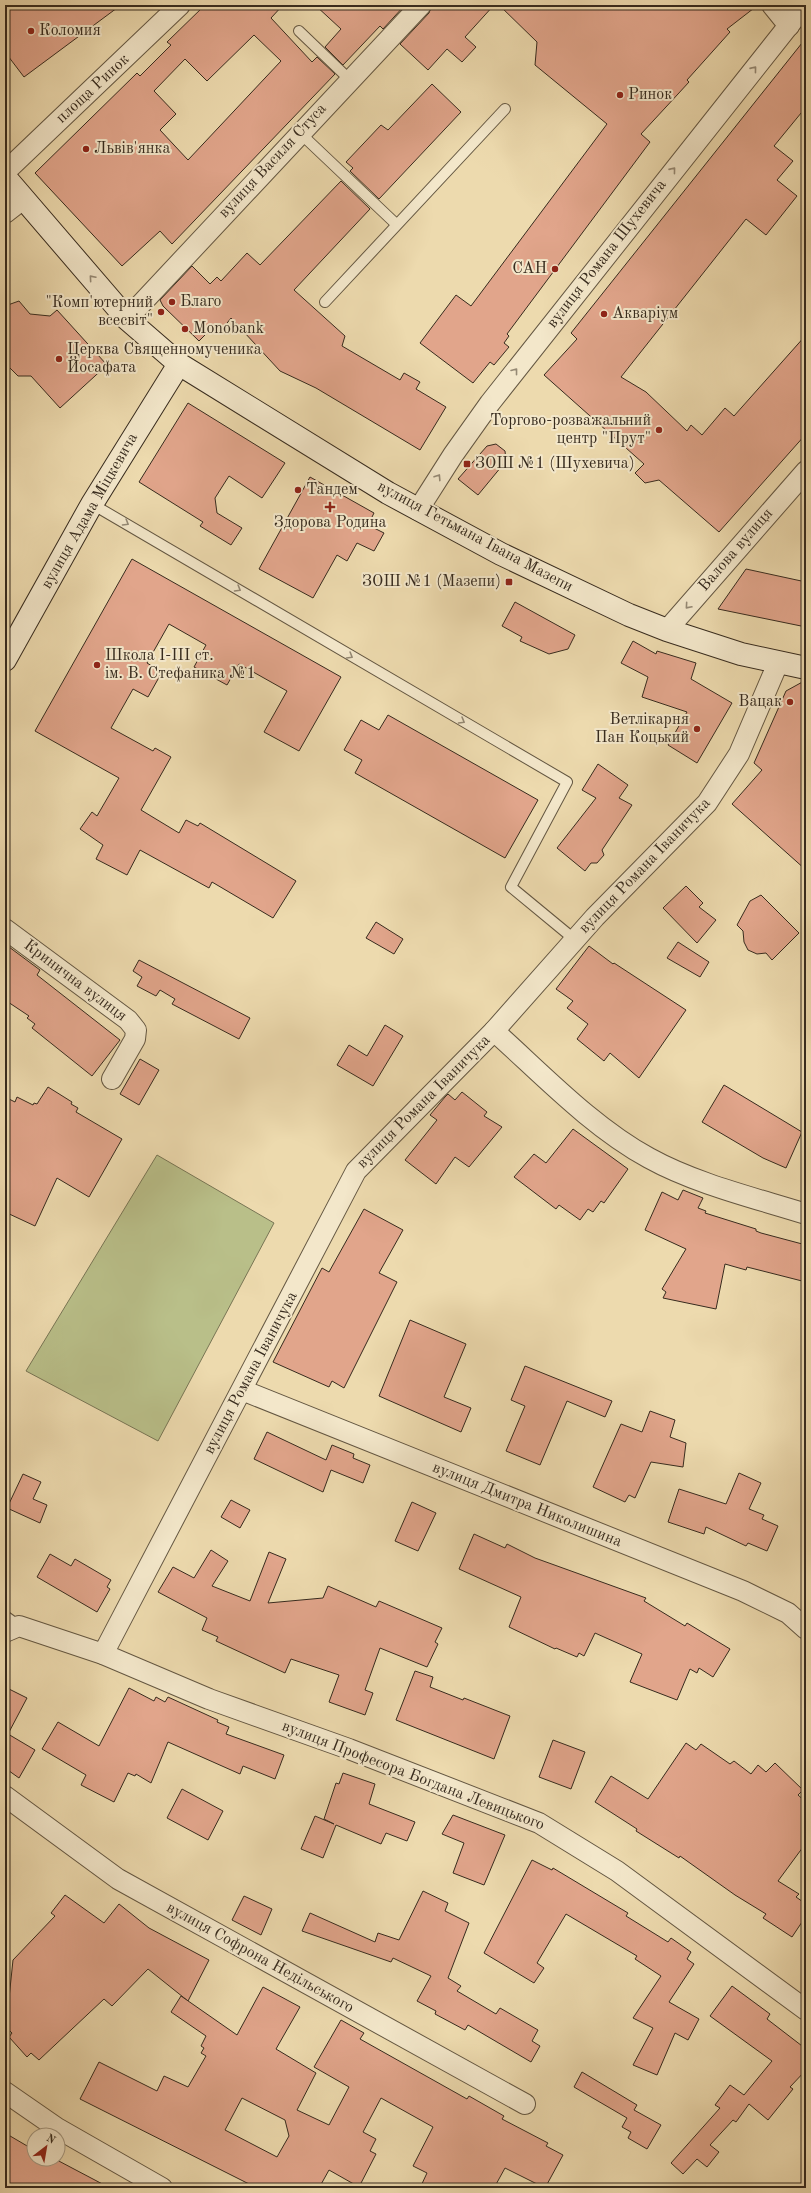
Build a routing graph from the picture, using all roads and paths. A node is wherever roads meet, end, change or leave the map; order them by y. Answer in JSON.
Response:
{"nodes":[{"id":1,"x":180,"y":5,"type":"edge"},
{"id":2,"x":421,"y":5,"type":"edge"},
{"id":3,"x":772,"y":5,"type":"edge"},
{"id":4,"x":805,"y":5,"type":"edge"},
{"id":5,"x":789,"y":26,"type":"junction"},
{"id":6,"x":299,"y":31,"type":"dead end"},
{"id":7,"x":349,"y":79,"type":"junction"},
{"id":8,"x":505,"y":109,"type":"dead end"},
{"id":9,"x":300,"y":133,"type":"junction"},
{"id":10,"x":5,"y":172,"type":"edge"},
{"id":11,"x":5,"y":177,"type":"edge"},
{"id":12,"x":23,"y":199,"type":"junction"},
{"id":13,"x":5,"y":213,"type":"edge"},
{"id":14,"x":396,"y":224,"type":"junction"},
{"id":15,"x":325,"y":302,"type":"dead end"},
{"id":16,"x":127,"y":319,"type":"junction"},
{"id":17,"x":179,"y":364,"type":"junction"},
{"id":18,"x":806,"y":471,"type":"edge"},
{"id":19,"x":92,"y":504,"type":"junction"},
{"id":20,"x":418,"y":510,"type":"junction"},
{"id":21,"x":667,"y":630,"type":"junction"},
{"id":22,"x":5,"y":660,"type":"edge"},
{"id":23,"x":778,"y":663,"type":"junction"},
{"id":24,"x":806,"y":668,"type":"edge"},
{"id":25,"x":5,"y":929,"type":"edge"},
{"id":26,"x":574,"y":939,"type":"junction"},
{"id":27,"x":494,"y":1031,"type":"junction"},
{"id":28,"x":112,"y":1080,"type":"dead end"},
{"id":29,"x":806,"y":1214,"type":"edge"},
{"id":30,"x":242,"y":1390,"type":"junction"},
{"id":31,"x":10,"y":1625,"type":"edge"},
{"id":32,"x":806,"y":1629,"type":"edge"},
{"id":33,"x":102,"y":1654,"type":"junction"},
{"id":34,"x":5,"y":1796,"type":"edge"},
{"id":35,"x":806,"y":2010,"type":"edge"},
{"id":36,"x":5,"y":2092,"type":"edge"},
{"id":37,"x":525,"y":2104,"type":"dead end"},
{"id":38,"x":162,"y":2188,"type":"edge"}],
"edges":[{"from":1,"to":10,"type":"street","name":"площа Ринок"},
{"from":2,"to":7,"type":"street","name":"вулиця Василя Стуса"},
{"from":3,"to":5,"type":"street"},
{"from":4,"to":5,"type":"street","name":"вулиця Романа Шухевича"},
{"from":20,"to":5,"type":"street","name":"вулиця Романа Шухевича","one_way":true},
{"from":6,"to":7,"type":"lane"},
{"from":7,"to":9,"type":"street","name":"вулиця Василя Стуса"},
{"from":8,"to":14,"type":"lane"},
{"from":9,"to":14,"type":"lane"},
{"from":9,"to":16,"type":"street","name":"вулиця Василя Стуса"},
{"from":11,"to":12,"type":"main road","name":"вулиця Гетьмана Івана Мазепи"},
{"from":12,"to":13,"type":"street"},
{"from":16,"to":12,"type":"main road","name":"вулиця Гетьмана Івана Мазепи","one_way":true},
{"from":14,"to":15,"type":"lane"},
{"from":16,"to":17,"type":"main road","name":"вулиця Гетьмана Івана Мазепи"},
{"from":17,"to":19,"type":"main road","name":"вулиця Адама Міцкевича"},
{"from":17,"to":20,"type":"main road","name":"вулиця Гетьмана Івана Мазепи"},
{"from":18,"to":21,"type":"street","name":"Валова вулиця","one_way":true},
{"from":19,"to":22,"type":"main road","name":"вулиця Адама Міцкевича"},
{"from":19,"to":26,"type":"lane","one_way":true},
{"from":20,"to":21,"type":"main road","name":"вулиця Гетьмана Івана Мазепи"},
{"from":21,"to":23,"type":"main road","name":"вулиця Гетьмана Івана Мазепи"},
{"from":23,"to":24,"type":"main road","name":"вулиця Гетьмана Івана Мазепи"},
{"from":23,"to":26,"type":"street","name":"вулиця Романа Іваничука"},
{"from":25,"to":28,"type":"street","name":"Кринична вулиця"},
{"from":26,"to":27,"type":"street","name":"вулиця Романа Іваничука"},
{"from":27,"to":29,"type":"street"},
{"from":27,"to":30,"type":"street","name":"вулиця Романа Іваничука"},
{"from":30,"to":32,"type":"street","name":"вулиця Дмитра Николишина"},
{"from":30,"to":33,"type":"street","name":"вулиця Романа Іваничука"},
{"from":31,"to":33,"type":"street","name":"вулиця Професора Богдана Левицького"},
{"from":33,"to":35,"type":"street","name":"вулиця Професора Богдана Левицького"},
{"from":34,"to":37,"type":"street","name":"вулиця Софрона Недільського"},
{"from":36,"to":38,"type":"street"}]}
